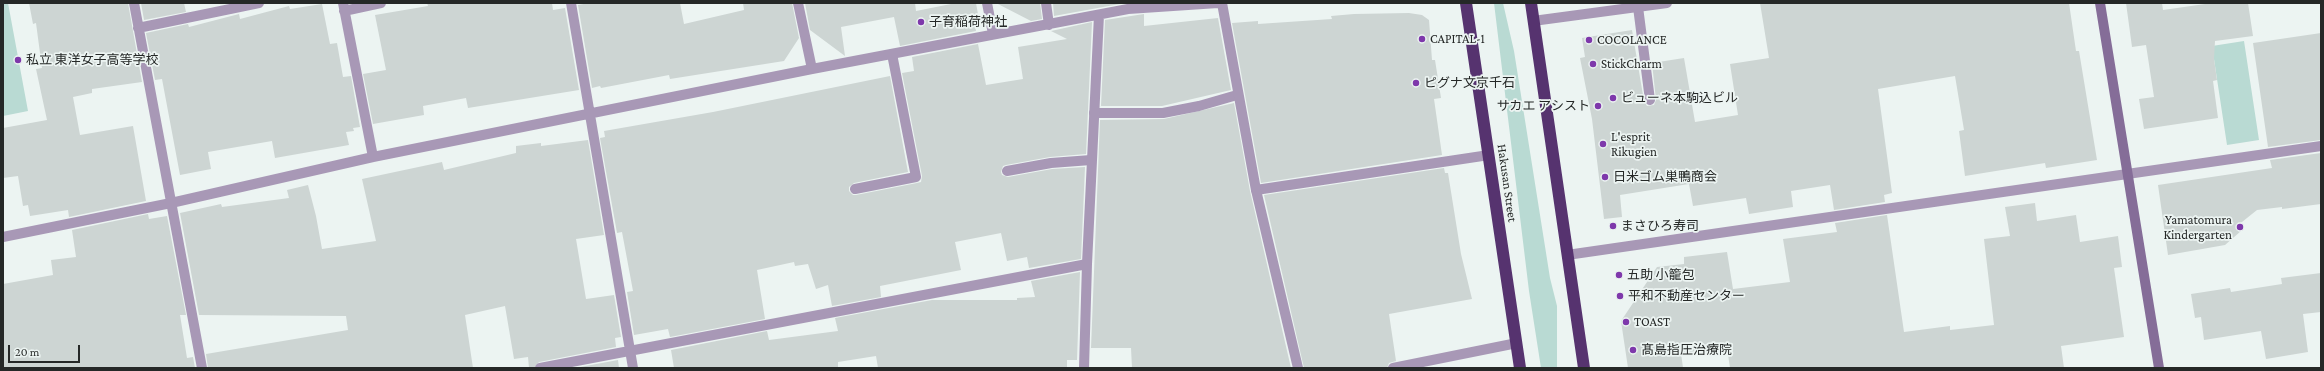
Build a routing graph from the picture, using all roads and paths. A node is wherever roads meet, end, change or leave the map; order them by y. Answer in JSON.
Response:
{"nodes":[{"id":1,"x":134,"y":3,"type":"edge"},
{"id":2,"x":259,"y":3,"type":"edge"},
{"id":3,"x":381,"y":3,"type":"edge"},
{"id":4,"x":571,"y":3,"type":"edge"},
{"id":5,"x":798,"y":3,"type":"edge"},
{"id":6,"x":987,"y":3,"type":"edge"},
{"id":7,"x":1046,"y":3,"type":"edge"},
{"id":8,"x":1218,"y":3,"type":"edge"},
{"id":9,"x":1222,"y":3,"type":"edge"},
{"id":10,"x":1466,"y":3,"type":"edge"},
{"id":11,"x":1531,"y":3,"type":"edge"},
{"id":12,"x":1667,"y":3,"type":"edge"},
{"id":13,"x":2100,"y":3,"type":"edge"},
{"id":14,"x":1128,"y":6,"type":"edge"},
{"id":15,"x":343,"y":7,"type":"edge"},
{"id":16,"x":1638,"y":7,"type":"junction"},
{"id":17,"x":1099,"y":16,"type":"junction"},
{"id":18,"x":1533,"y":21,"type":"junction"},
{"id":19,"x":1049,"y":25,"type":"junction"},
{"id":20,"x":138,"y":28,"type":"junction"},
{"id":21,"x":994,"y":34,"type":"junction"},
{"id":22,"x":892,"y":54,"type":"junction"},
{"id":23,"x":812,"y":69,"type":"junction"},
{"id":24,"x":1237,"y":95,"type":"junction"},
{"id":25,"x":1650,"y":100,"type":"dead end"},
{"id":26,"x":1094,"y":113,"type":"junction"},
{"id":27,"x":588,"y":115,"type":"junction"},
{"id":28,"x":2321,"y":146,"type":"edge"},
{"id":29,"x":1489,"y":155,"type":"junction"},
{"id":30,"x":373,"y":157,"type":"junction"},
{"id":31,"x":1091,"y":160,"type":"junction"},
{"id":32,"x":1007,"y":171,"type":"dead end"},
{"id":33,"x":2128,"y":174,"type":"junction"},
{"id":34,"x":855,"y":189,"type":"dead end"},
{"id":35,"x":1256,"y":190,"type":"junction"},
{"id":36,"x":171,"y":203,"type":"junction"},
{"id":37,"x":3,"y":237,"type":"edge"},
{"id":38,"x":1567,"y":255,"type":"junction"},
{"id":39,"x":1087,"y":264,"type":"junction"},
{"id":40,"x":1517,"y":343,"type":"junction"},
{"id":41,"x":630,"y":351,"type":"junction"},
{"id":42,"x":202,"y":368,"type":"edge"},
{"id":43,"x":540,"y":368,"type":"edge"},
{"id":44,"x":633,"y":368,"type":"edge"},
{"id":45,"x":1084,"y":368,"type":"edge"},
{"id":46,"x":1298,"y":368,"type":"edge"},
{"id":47,"x":1393,"y":368,"type":"edge"},
{"id":48,"x":1520,"y":368,"type":"edge"},
{"id":49,"x":1584,"y":368,"type":"edge"},
{"id":50,"x":2159,"y":368,"type":"edge"}],
"edges":[{"from":1,"to":20,"type":"street"},
{"from":2,"to":20,"type":"street"},
{"from":3,"to":15,"type":"street"},
{"from":4,"to":27,"type":"street"},
{"from":5,"to":23,"type":"street"},
{"from":6,"to":21,"type":"street"},
{"from":7,"to":19,"type":"street"},
{"from":8,"to":14,"type":"street"},
{"from":9,"to":24,"type":"street"},
{"from":10,"to":29,"type":"highway","name":"Hakusan Street"},
{"from":11,"to":18,"type":"highway"},
{"from":12,"to":16,"type":"street"},
{"from":13,"to":33,"type":"street"},
{"from":14,"to":17,"type":"street"},
{"from":15,"to":30,"type":"street"},
{"from":16,"to":18,"type":"street"},
{"from":16,"to":25,"type":"street"},
{"from":17,"to":19,"type":"street"},
{"from":17,"to":26,"type":"street"},
{"from":18,"to":38,"type":"highway"},
{"from":19,"to":21,"type":"street"},
{"from":20,"to":36,"type":"street"},
{"from":21,"to":22,"type":"street"},
{"from":22,"to":23,"type":"street"},
{"from":22,"to":34,"type":"street"},
{"from":23,"to":27,"type":"street"},
{"from":24,"to":26,"type":"street"},
{"from":24,"to":35,"type":"street"},
{"from":26,"to":31,"type":"street"},
{"from":27,"to":30,"type":"street"},
{"from":27,"to":41,"type":"street"},
{"from":28,"to":33,"type":"street"},
{"from":29,"to":35,"type":"street"},
{"from":29,"to":40,"type":"highway","name":"Hakusan Street"},
{"from":30,"to":36,"type":"street"},
{"from":31,"to":32,"type":"street"},
{"from":31,"to":39,"type":"street"},
{"from":33,"to":38,"type":"street"},
{"from":33,"to":50,"type":"street"},
{"from":35,"to":46,"type":"street"},
{"from":36,"to":37,"type":"street"},
{"from":36,"to":42,"type":"street"},
{"from":38,"to":49,"type":"highway"},
{"from":39,"to":41,"type":"street"},
{"from":39,"to":45,"type":"street"},
{"from":40,"to":47,"type":"street"},
{"from":40,"to":48,"type":"highway","name":"Hakusan Street"},
{"from":41,"to":43,"type":"street"},
{"from":41,"to":44,"type":"street"}]}
